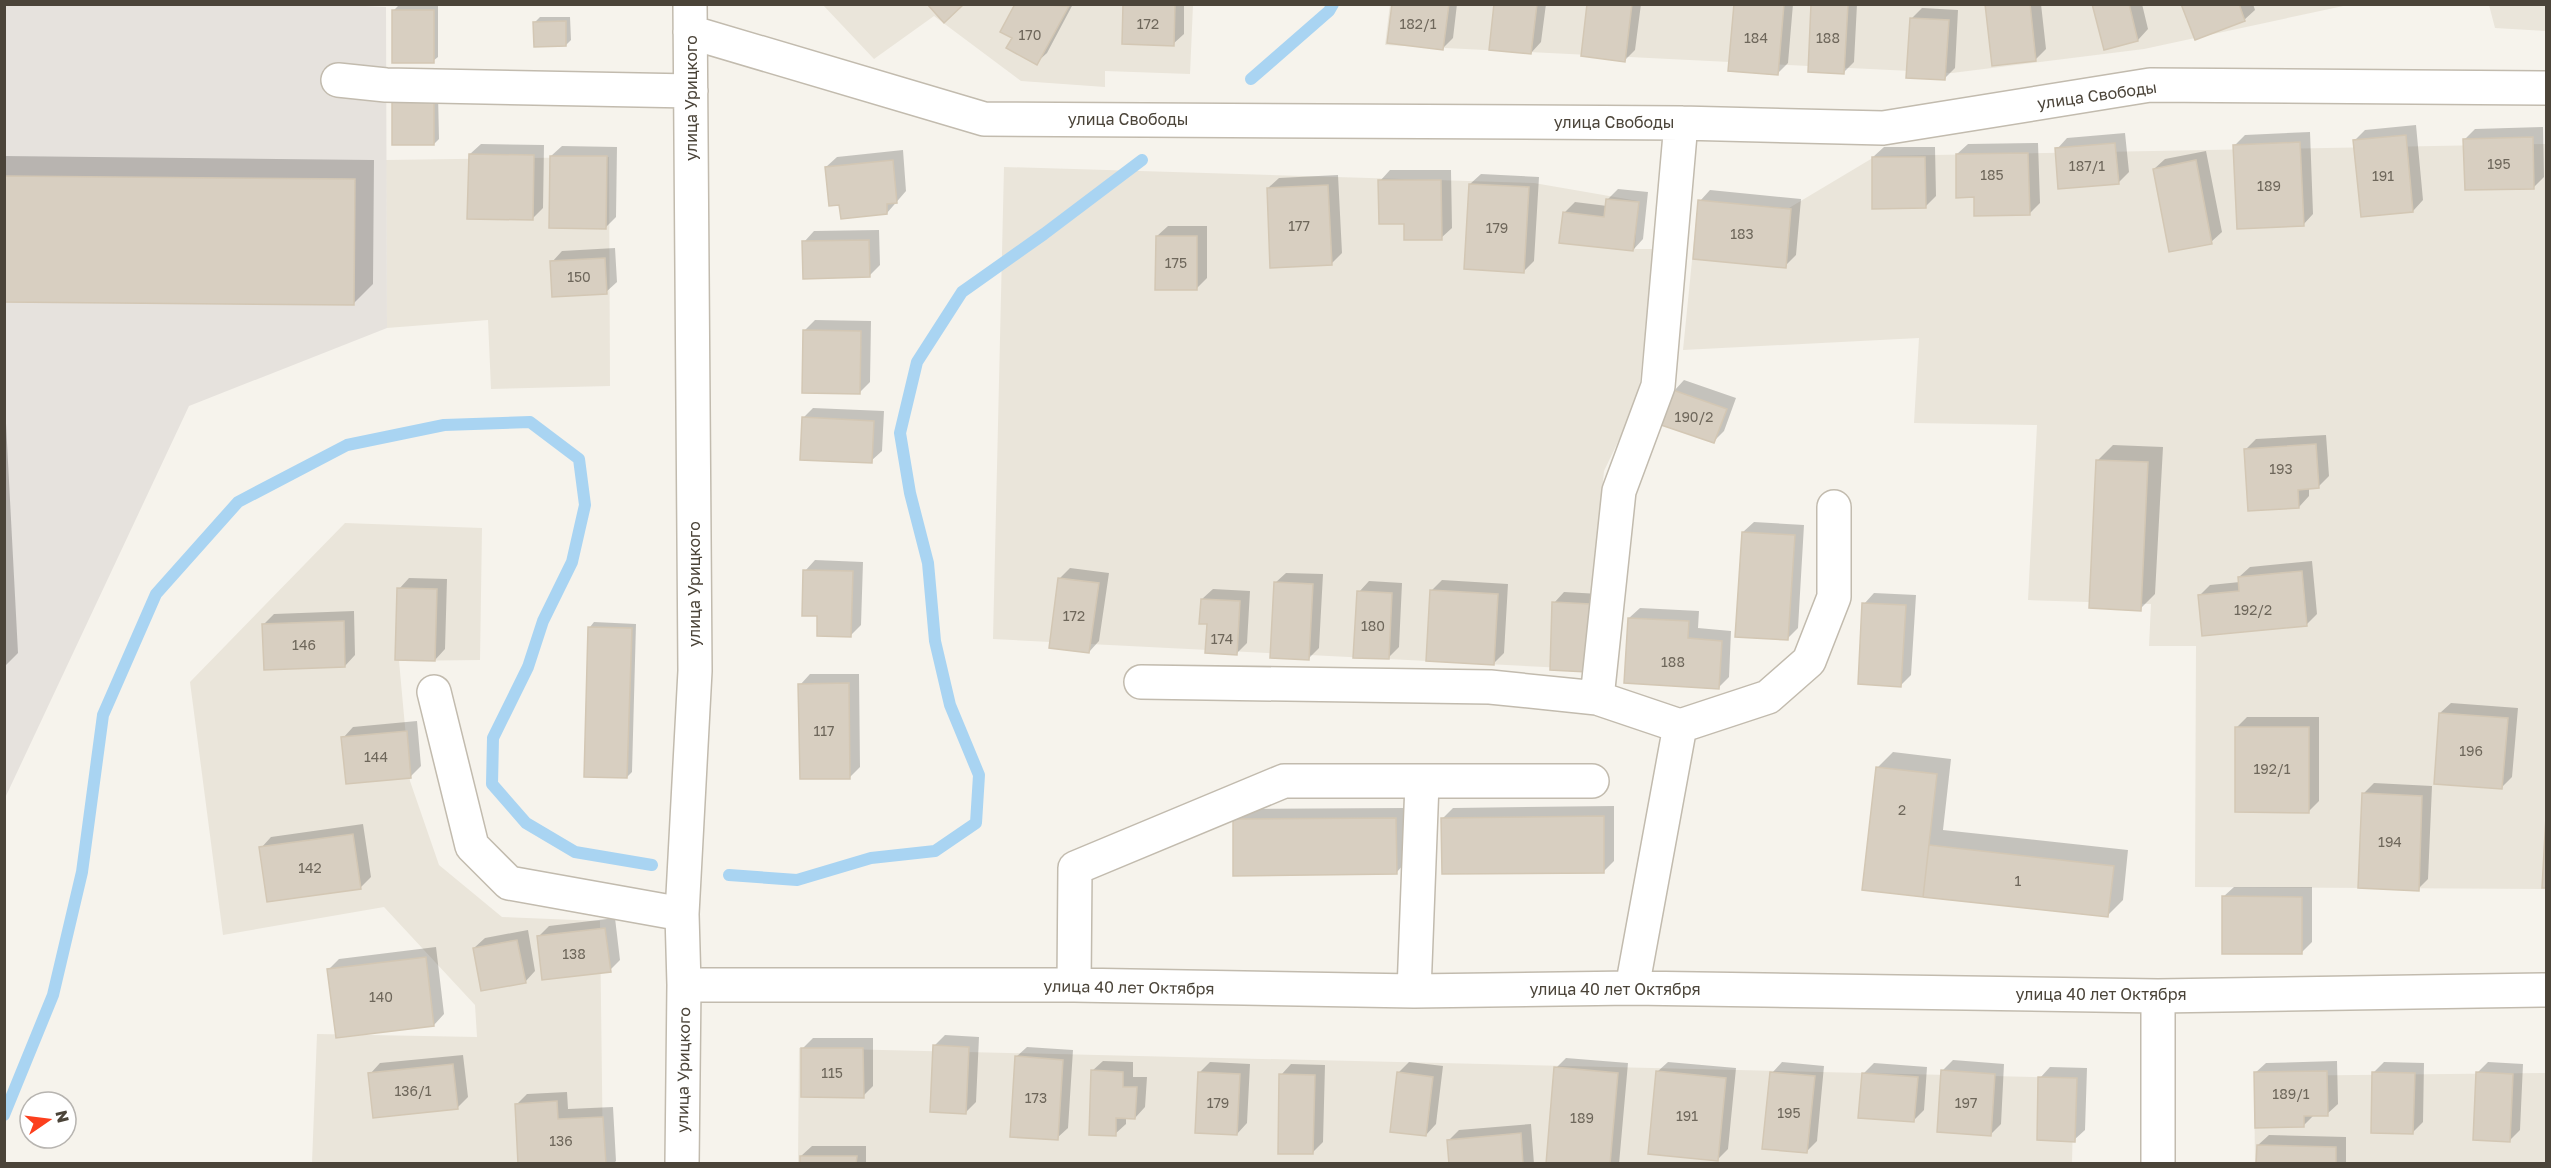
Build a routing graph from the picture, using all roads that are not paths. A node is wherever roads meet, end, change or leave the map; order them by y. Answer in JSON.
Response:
{"nodes":[{"id":1,"x":690,"y":18,"type":"edge"},
{"id":2,"x":338,"y":80,"type":"dead end"},
{"id":3,"x":2547,"y":88,"type":"edge"},
{"id":4,"x":691,"y":91,"type":"junction"},
{"id":5,"x":1681,"y":123,"type":"junction"},
{"id":6,"x":1834,"y":507,"type":"dead end"},
{"id":7,"x":1141,"y":682,"type":"dead end"},
{"id":8,"x":434,"y":692,"type":"dead end"},
{"id":9,"x":1597,"y":698,"type":"junction"},
{"id":10,"x":1680,"y":726,"type":"junction"},
{"id":11,"x":1592,"y":780,"type":"dead end"},
{"id":12,"x":1422,"y":783,"type":"junction"},
{"id":13,"x":682,"y":914,"type":"junction"},
{"id":14,"x":684,"y":985,"type":"junction"},
{"id":15,"x":1074,"y":985,"type":"junction"},
{"id":16,"x":1632,"y":988,"type":"junction"},
{"id":17,"x":2547,"y":990,"type":"edge"},
{"id":18,"x":1414,"y":991,"type":"junction"},
{"id":19,"x":2158,"y":996,"type":"junction"},
{"id":20,"x":682,"y":1164,"type":"edge"},
{"id":21,"x":2158,"y":1164,"type":"edge"}],
"edges":[{"from":1,"to":4,"type":"street","name":"улица Урицкого"},
{"from":1,"to":5,"type":"street","name":"улица Свободы"},
{"from":2,"to":4,"type":"street"},
{"from":3,"to":5,"type":"street","name":"улица Свободы"},
{"from":4,"to":13,"type":"street","name":"улица Урицкого"},
{"from":5,"to":9,"type":"street"},
{"from":6,"to":10,"type":"street"},
{"from":7,"to":9,"type":"street"},
{"from":8,"to":13,"type":"street"},
{"from":9,"to":10,"type":"street"},
{"from":10,"to":16,"type":"street"},
{"from":11,"to":12,"type":"street"},
{"from":12,"to":15,"type":"street"},
{"from":12,"to":18,"type":"street"},
{"from":13,"to":14,"type":"street","name":"улица Урицкого"},
{"from":14,"to":15,"type":"street","name":"улица 40 лет Октября"},
{"from":14,"to":20,"type":"street","name":"улица Урицкого"},
{"from":15,"to":18,"type":"street","name":"улица 40 лет Октября"},
{"from":16,"to":18,"type":"street","name":"улица 40 лет Октября"},
{"from":16,"to":19,"type":"street","name":"улица 40 лет Октября"},
{"from":17,"to":19,"type":"street","name":"улица 40 лет Октября"},
{"from":19,"to":21,"type":"street"}]}
